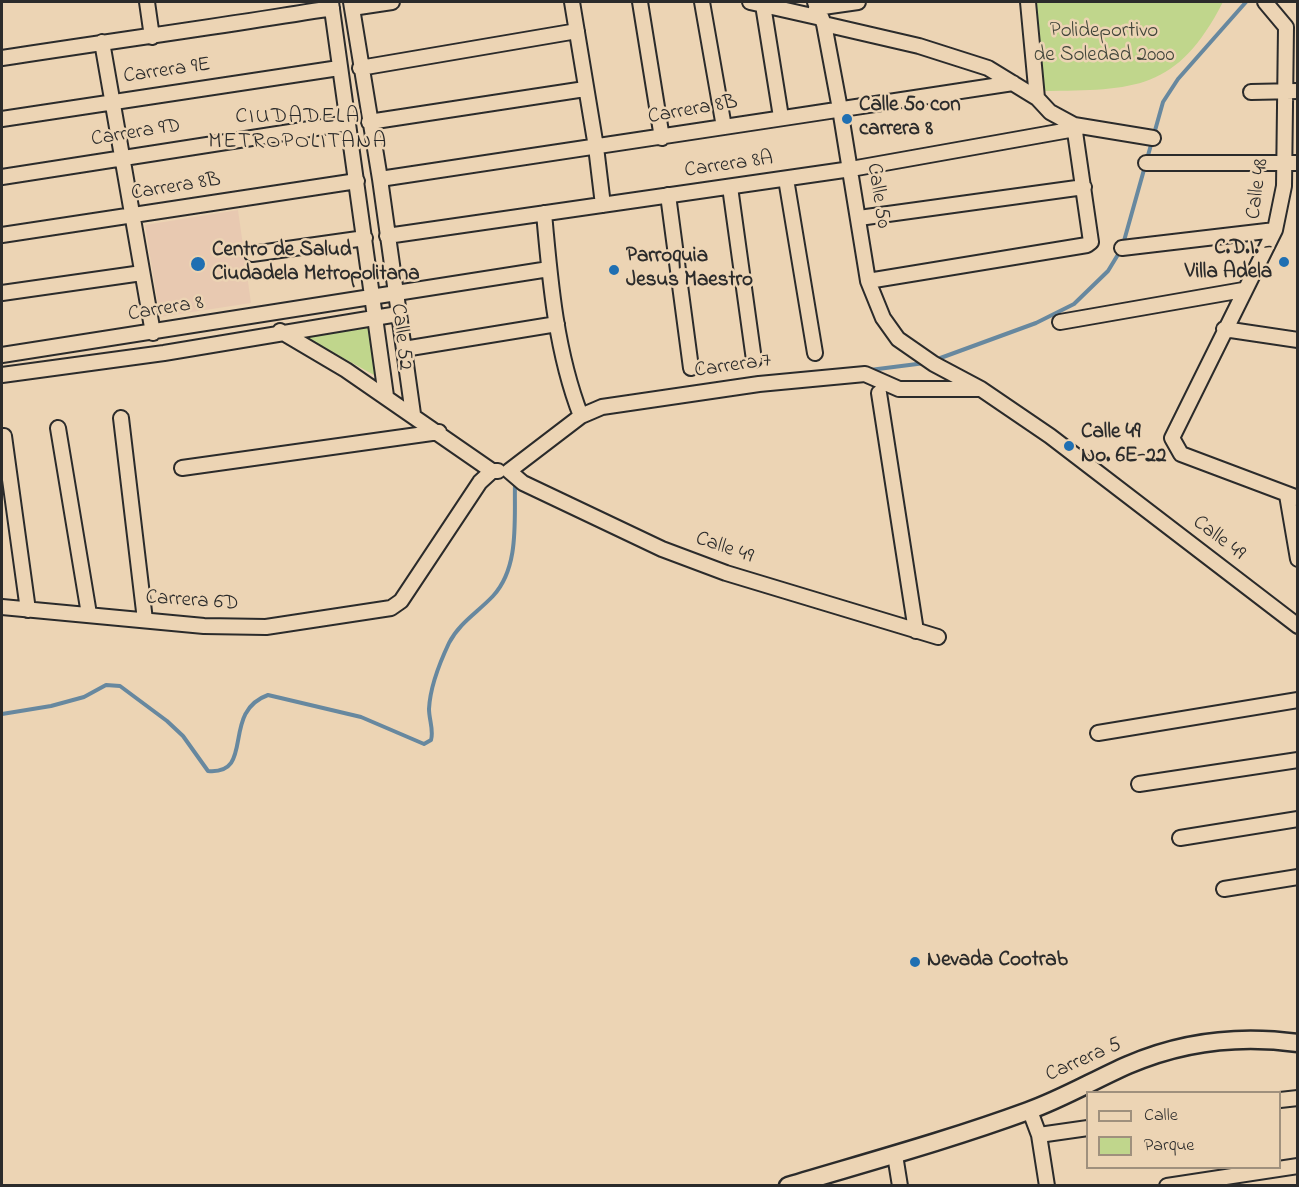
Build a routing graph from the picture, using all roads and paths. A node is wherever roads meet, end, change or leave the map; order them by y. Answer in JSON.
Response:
{"nodes":[{"id":1,"x":147,"y":2,"type":"edge"},
{"id":2,"x":393,"y":2,"type":"edge"},
{"id":3,"x":572,"y":2,"type":"edge"},
{"id":4,"x":640,"y":2,"type":"edge"},
{"id":5,"x":702,"y":2,"type":"edge"},
{"id":6,"x":858,"y":2,"type":"edge"},
{"id":7,"x":1028,"y":2,"type":"edge"},
{"id":8,"x":1265,"y":2,"type":"edge"},
{"id":9,"x":757,"y":3,"type":"edge"},
{"id":10,"x":331,"y":5,"type":"edge"},
{"id":11,"x":351,"y":5,"type":"edge"},
{"id":12,"x":819,"y":13,"type":"edge"},
{"id":13,"x":1292,"y":27,"type":"edge"},
{"id":14,"x":577,"y":31,"type":"junction"},
{"id":15,"x":152,"y":38,"type":"junction"},
{"id":16,"x":102,"y":42,"type":"junction"},
{"id":17,"x":2,"y":58,"type":"edge"},
{"id":18,"x":339,"y":68,"type":"junction"},
{"id":19,"x":360,"y":68,"type":"junction"},
{"id":20,"x":1013,"y":83,"type":"junction"},
{"id":21,"x":585,"y":89,"type":"junction"},
{"id":22,"x":1292,"y":91,"type":"edge"},
{"id":23,"x":1251,"y":92,"type":"dead end"},
{"id":24,"x":1036,"y":98,"type":"junction"},
{"id":25,"x":113,"y":101,"type":"junction"},
{"id":26,"x":840,"y":109,"type":"junction"},
{"id":27,"x":781,"y":117,"type":"junction"},
{"id":28,"x":2,"y":119,"type":"edge"},
{"id":29,"x":369,"y":122,"type":"junction"},
{"id":30,"x":348,"y":123,"type":"junction"},
{"id":31,"x":724,"y":127,"type":"junction"},
{"id":32,"x":1075,"y":127,"type":"junction"},
{"id":33,"x":662,"y":138,"type":"junction"},
{"id":34,"x":1153,"y":138,"type":"dead end"},
{"id":35,"x":596,"y":147,"type":"junction"},
{"id":36,"x":122,"y":157,"type":"junction"},
{"id":37,"x":1146,"y":163,"type":"dead end"},
{"id":38,"x":1291,"y":164,"type":"edge"},
{"id":39,"x":851,"y":169,"type":"junction"},
{"id":40,"x":2,"y":177,"type":"edge"},
{"id":41,"x":380,"y":179,"type":"junction"},
{"id":42,"x":786,"y":179,"type":"junction"},
{"id":43,"x":357,"y":181,"type":"junction"},
{"id":44,"x":730,"y":187,"type":"junction"},
{"id":45,"x":1084,"y":187,"type":"junction"},
{"id":46,"x":668,"y":195,"type":"junction"},
{"id":47,"x":603,"y":204,"type":"junction"},
{"id":48,"x":543,"y":213,"type":"junction"},
{"id":49,"x":132,"y":216,"type":"junction"},
{"id":50,"x":859,"y":218,"type":"junction"},
{"id":51,"x":1275,"y":230,"type":"junction"},
{"id":52,"x":2,"y":235,"type":"edge"},
{"id":53,"x":387,"y":236,"type":"junction"},
{"id":54,"x":365,"y":238,"type":"junction"},
{"id":55,"x":1122,"y":248,"type":"dead end"},
{"id":56,"x":252,"y":254,"type":"dead end"},
{"id":57,"x":549,"y":269,"type":"junction"},
{"id":58,"x":142,"y":273,"type":"junction"},
{"id":59,"x":868,"y":281,"type":"junction"},
{"id":60,"x":1243,"y":291,"type":"junction"},
{"id":61,"x":2,"y":293,"type":"edge"},
{"id":62,"x":396,"y":294,"type":"junction"},
{"id":63,"x":374,"y":297,"type":"junction"},
{"id":64,"x":398,"y":314,"type":"junction"},
{"id":65,"x":256,"y":317,"type":"junction"},
{"id":66,"x":376,"y":317,"type":"junction"},
{"id":67,"x":1060,"y":321,"type":"dead end"},
{"id":68,"x":557,"y":324,"type":"junction"},
{"id":69,"x":1224,"y":329,"type":"junction"},
{"id":70,"x":282,"y":332,"type":"junction"},
{"id":71,"x":153,"y":333,"type":"junction"},
{"id":72,"x":1298,"y":340,"type":"edge"},
{"id":73,"x":404,"y":349,"type":"junction"},
{"id":74,"x":814,"y":353,"type":"dead end"},
{"id":75,"x":2,"y":355,"type":"edge"},
{"id":76,"x":754,"y":360,"type":"dead end"},
{"id":77,"x":934,"y":364,"type":"joint"},
{"id":78,"x":691,"y":368,"type":"dead end"},
{"id":79,"x":2,"y":375,"type":"edge"},
{"id":80,"x":981,"y":389,"type":"junction"},
{"id":81,"x":879,"y":393,"type":"dead end"},
{"id":82,"x":386,"y":396,"type":"junction"},
{"id":83,"x":413,"y":414,"type":"junction"},
{"id":84,"x":581,"y":416,"type":"junction"},
{"id":85,"x":121,"y":417,"type":"dead end"},
{"id":86,"x":58,"y":428,"type":"dead end"},
{"id":87,"x":439,"y":432,"type":"junction"},
{"id":88,"x":4,"y":436,"type":"dead end"},
{"id":89,"x":182,"y":468,"type":"dead end"},
{"id":90,"x":492,"y":471,"type":"junction"},
{"id":91,"x":509,"y":471,"type":"junction"},
{"id":92,"x":1292,"y":497,"type":"edge"},
{"id":93,"x":1298,"y":559,"type":"edge"},
{"id":94,"x":2,"y":607,"type":"edge"},
{"id":95,"x":28,"y":610,"type":"junction"},
{"id":96,"x":89,"y":614,"type":"junction"},
{"id":97,"x":146,"y":620,"type":"junction"},
{"id":98,"x":1298,"y":626,"type":"edge"},
{"id":99,"x":916,"y":631,"type":"junction"},
{"id":100,"x":938,"y":637,"type":"dead end"},
{"id":101,"x":1298,"y":700,"type":"edge"},
{"id":102,"x":1098,"y":733,"type":"dead end"},
{"id":103,"x":1298,"y":760,"type":"edge"},
{"id":104,"x":1139,"y":784,"type":"dead end"},
{"id":105,"x":1298,"y":819,"type":"edge"},
{"id":106,"x":1180,"y":838,"type":"dead end"},
{"id":107,"x":1298,"y":877,"type":"edge"},
{"id":108,"x":1224,"y":889,"type":"dead end"},
{"id":109,"x":1298,"y":1044,"type":"edge"},
{"id":110,"x":1298,"y":1098,"type":"edge"},
{"id":111,"x":1281,"y":1100,"type":"edge"},
{"id":112,"x":1030,"y":1111,"type":"junction"},
{"id":113,"x":1086,"y":1128,"type":"edge"},
{"id":114,"x":1039,"y":1135,"type":"junction"},
{"id":115,"x":895,"y":1155,"type":"junction"},
{"id":116,"x":1298,"y":1166,"type":"edge"},
{"id":117,"x":1281,"y":1168,"type":"edge"},
{"id":118,"x":1277,"y":1169,"type":"edge"},
{"id":119,"x":1215,"y":1178,"type":"edge"},
{"id":120,"x":788,"y":1185,"type":"edge"},
{"id":121,"x":900,"y":1185,"type":"edge"},
{"id":122,"x":1047,"y":1185,"type":"edge"},
{"id":123,"x":1167,"y":1185,"type":"edge"}],
"edges":[{"from":1,"to":15,"type":"street"},
{"from":2,"to":11,"type":"street"},
{"from":3,"to":14,"type":"street"},
{"from":4,"to":33,"type":"street"},
{"from":5,"to":31,"type":"street"},
{"from":6,"to":12,"type":"street"},
{"from":7,"to":24,"type":"street"},
{"from":8,"to":13,"type":"street","name":"Calle 48"},
{"from":9,"to":12,"type":"street"},
{"from":9,"to":27,"type":"street"},
{"from":10,"to":15,"type":"street"},
{"from":10,"to":18,"type":"street","name":"Calle 52"},
{"from":11,"to":19,"type":"street","name":"Calle 52"},
{"from":12,"to":20,"type":"street"},
{"from":12,"to":26,"type":"street","name":"Calle 50"},
{"from":13,"to":22,"type":"street","name":"Calle 48"},
{"from":14,"to":19,"type":"street"},
{"from":14,"to":21,"type":"street"},
{"from":15,"to":16,"type":"street"},
{"from":16,"to":17,"type":"street"},
{"from":16,"to":25,"type":"street"},
{"from":18,"to":25,"type":"street","name":"Carrera 9E"},
{"from":18,"to":30,"type":"street","name":"Calle 52"},
{"from":19,"to":29,"type":"street","name":"Calle 52"},
{"from":20,"to":24,"type":"street"},
{"from":20,"to":26,"type":"street","name":"Carrera 8B"},
{"from":21,"to":29,"type":"street"},
{"from":21,"to":35,"type":"street"},
{"from":22,"to":23,"type":"street"},
{"from":22,"to":38,"type":"street","name":"Calle 48"},
{"from":24,"to":32,"type":"street"},
{"from":25,"to":28,"type":"street","name":"Carrera 9E"},
{"from":25,"to":36,"type":"street"},
{"from":26,"to":27,"type":"street","name":"Carrera 8B"},
{"from":26,"to":39,"type":"street","name":"Calle 50"},
{"from":27,"to":31,"type":"street","name":"Carrera 8B"},
{"from":29,"to":41,"type":"street","name":"Calle 52"},
{"from":30,"to":36,"type":"street","name":"Carrera 9D"},
{"from":30,"to":43,"type":"street","name":"Calle 52"},
{"from":31,"to":33,"type":"street","name":"Carrera 8B"},
{"from":32,"to":34,"type":"street"},
{"from":32,"to":39,"type":"street","name":"Carrera 8A"},
{"from":32,"to":45,"type":"street"},
{"from":33,"to":35,"type":"street","name":"Carrera 8B"},
{"from":35,"to":41,"type":"street","name":"Carrera 8B"},
{"from":35,"to":47,"type":"street"},
{"from":36,"to":40,"type":"street","name":"Carrera 9D"},
{"from":36,"to":49,"type":"street"},
{"from":37,"to":38,"type":"street"},
{"from":38,"to":51,"type":"street","name":"Calle 48"},
{"from":39,"to":42,"type":"street","name":"Carrera 8A"},
{"from":39,"to":50,"type":"street","name":"Calle 50"},
{"from":41,"to":53,"type":"street","name":"Calle 52"},
{"from":42,"to":44,"type":"street","name":"Carrera 8A"},
{"from":42,"to":74,"type":"street"},
{"from":43,"to":49,"type":"street","name":"Carrera 8B"},
{"from":43,"to":54,"type":"street","name":"Calle 52"},
{"from":44,"to":46,"type":"street","name":"Carrera 8A"},
{"from":44,"to":76,"type":"street"},
{"from":45,"to":50,"type":"street"},
{"from":45,"to":59,"type":"street"},
{"from":46,"to":47,"type":"street","name":"Carrera 8A"},
{"from":46,"to":78,"type":"street"},
{"from":47,"to":48,"type":"street","name":"Carrera 8A"},
{"from":48,"to":53,"type":"street","name":"Carrera 8A"},
{"from":48,"to":57,"type":"street"},
{"from":49,"to":52,"type":"street","name":"Carrera 8B"},
{"from":49,"to":58,"type":"street"},
{"from":50,"to":59,"type":"street","name":"Calle 50"},
{"from":51,"to":55,"type":"street"},
{"from":51,"to":60,"type":"street","name":"Calle 48"},
{"from":53,"to":62,"type":"street","name":"Calle 52"},
{"from":54,"to":56,"type":"street"},
{"from":54,"to":63,"type":"street","name":"Calle 52"},
{"from":57,"to":62,"type":"street","name":"Carrera 8"},
{"from":57,"to":68,"type":"street"},
{"from":58,"to":61,"type":"street"},
{"from":58,"to":71,"type":"street"},
{"from":59,"to":77,"type":"street","name":"Calle 50"},
{"from":60,"to":67,"type":"street"},
{"from":60,"to":69,"type":"street","name":"Calle 48"},
{"from":62,"to":63,"type":"street","name":"Carrera 8"},
{"from":62,"to":64,"type":"street","name":"Calle 52"},
{"from":63,"to":65,"type":"street","name":"Carrera 8"},
{"from":63,"to":66,"type":"street","name":"Calle 52"},
{"from":64,"to":66,"type":"street","name":"Carrera 8"},
{"from":64,"to":73,"type":"street","name":"Calle 52"},
{"from":65,"to":70,"type":"street"},
{"from":65,"to":71,"type":"street","name":"Carrera 8"},
{"from":66,"to":70,"type":"street","name":"Carrera 8"},
{"from":66,"to":82,"type":"street","name":"Calle 52"},
{"from":68,"to":73,"type":"street"},
{"from":68,"to":84,"type":"street"},
{"from":69,"to":72,"type":"street"},
{"from":69,"to":92,"type":"street","name":"Calle 48"},
{"from":70,"to":79,"type":"street","name":"Carrera 8"},
{"from":70,"to":82,"type":"street"},
{"from":71,"to":75,"type":"street","name":"Carrera 8"},
{"from":73,"to":83,"type":"street","name":"Calle 52"},
{"from":77,"to":80,"type":"street","name":"Calle 49"},
{"from":80,"to":84,"type":"street","name":"Carrera 7"},
{"from":80,"to":98,"type":"street","name":"Calle 49"},
{"from":81,"to":99,"type":"street"},
{"from":82,"to":83,"type":"street","name":"Calle 52"},
{"from":83,"to":87,"type":"street","name":"Calle 52"},
{"from":84,"to":91,"type":"street","name":"Carrera 7"},
{"from":85,"to":97,"type":"street"},
{"from":86,"to":96,"type":"street"},
{"from":87,"to":89,"type":"street"},
{"from":87,"to":90,"type":"street","name":"Calle 52"},
{"from":88,"to":95,"type":"street"},
{"from":90,"to":91,"type":"street"},
{"from":90,"to":97,"type":"street","name":"Carrera 6D"},
{"from":91,"to":99,"type":"street","name":"Calle 49"},
{"from":92,"to":93,"type":"street"},
{"from":94,"to":95,"type":"street","name":"Carrera 6D"},
{"from":95,"to":96,"type":"street","name":"Carrera 6D"},
{"from":96,"to":97,"type":"street","name":"Carrera 6D"},
{"from":99,"to":100,"type":"street","name":"Calle 49"},
{"from":101,"to":102,"type":"street"},
{"from":103,"to":104,"type":"street"},
{"from":105,"to":106,"type":"street"},
{"from":107,"to":108,"type":"street"},
{"from":109,"to":112,"type":"main road","name":"Carrera 5"},
{"from":110,"to":111,"type":"street"},
{"from":112,"to":114,"type":"street"},
{"from":112,"to":115,"type":"main road","name":"Carrera 5"},
{"from":113,"to":114,"type":"street"},
{"from":114,"to":122,"type":"street"},
{"from":115,"to":120,"type":"main road","name":"Carrera 5"},
{"from":115,"to":121,"type":"street"},
{"from":116,"to":117,"type":"street"},
{"from":118,"to":119,"type":"street"},
{"from":119,"to":123,"type":"street"}]}
